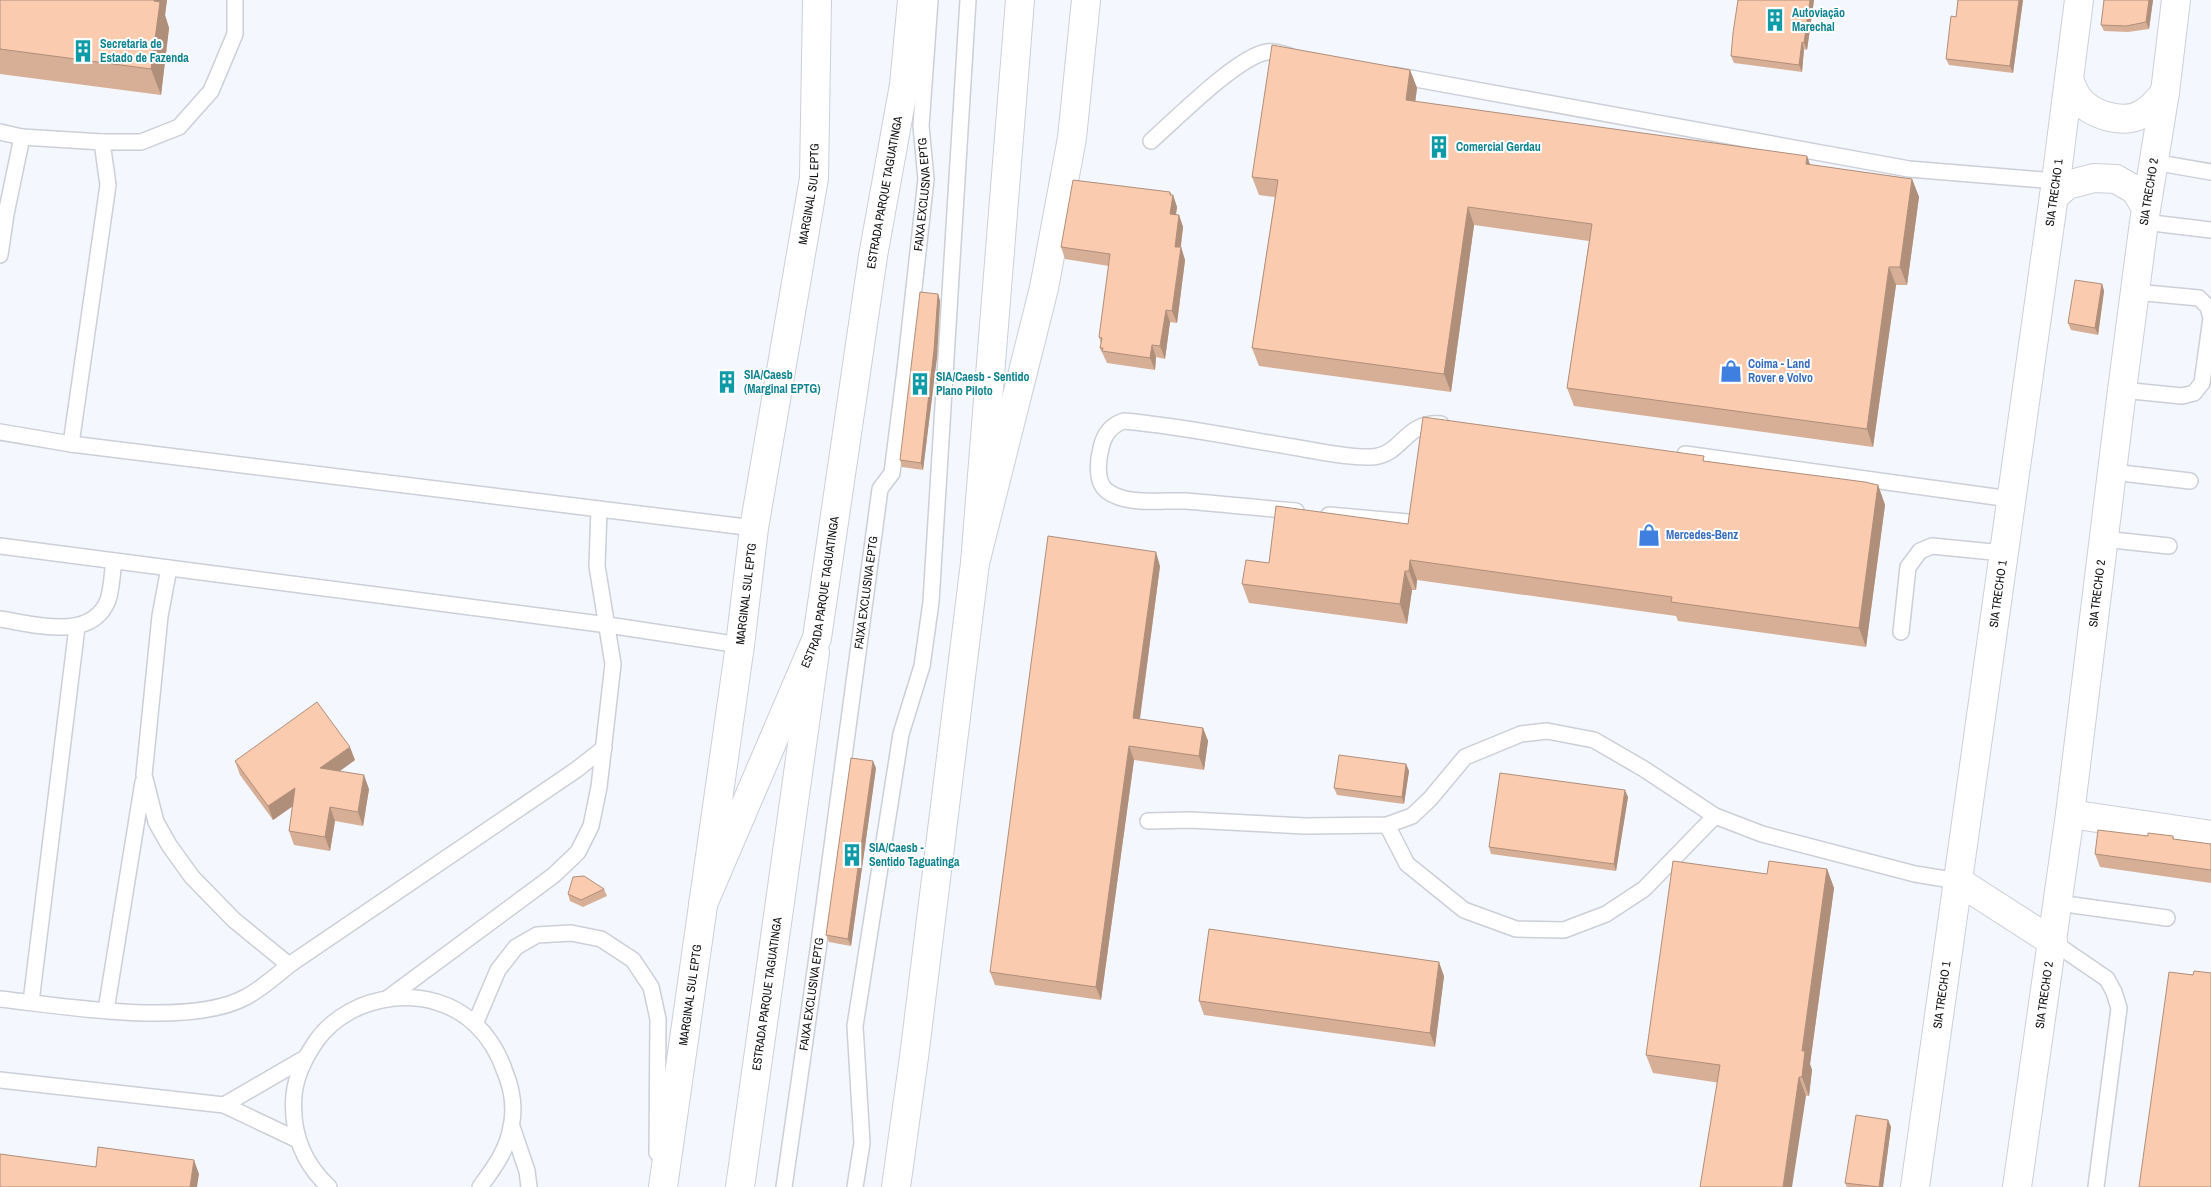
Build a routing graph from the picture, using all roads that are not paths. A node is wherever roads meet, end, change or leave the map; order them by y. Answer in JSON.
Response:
{"nodes":[{"id":1,"x":235,"y":0,"type":"edge"},
{"id":2,"x":817,"y":0,"type":"edge"},
{"id":3,"x":912,"y":0,"type":"edge"},
{"id":4,"x":930,"y":0,"type":"edge"},
{"id":5,"x":968,"y":0,"type":"edge"},
{"id":6,"x":1020,"y":0,"type":"edge"},
{"id":7,"x":1086,"y":0,"type":"edge"},
{"id":8,"x":2079,"y":0,"type":"edge"},
{"id":9,"x":2176,"y":0,"type":"edge"},
{"id":10,"x":1306,"y":58,"type":"edge"},
{"id":11,"x":1382,"y":73,"type":"edge"},
{"id":12,"x":2069,"y":80,"type":"junction"},
{"id":13,"x":2165,"y":92,"type":"junction"},
{"id":14,"x":0,"y":132,"type":"edge"},
{"id":15,"x":22,"y":137,"type":"junction"},
{"id":16,"x":1151,"y":141,"type":"dead end"},
{"id":17,"x":102,"y":142,"type":"junction"},
{"id":18,"x":2154,"y":162,"type":"junction"},
{"id":19,"x":2211,"y":172,"type":"edge"},
{"id":20,"x":2055,"y":189,"type":"junction"},
{"id":21,"x":2145,"y":215,"type":"junction"},
{"id":22,"x":2211,"y":230,"type":"edge"},
{"id":23,"x":0,"y":255,"type":"edge"},
{"id":24,"x":2135,"y":292,"type":"junction"},
{"id":25,"x":2122,"y":390,"type":"junction"},
{"id":26,"x":1452,"y":424,"type":"edge"},
{"id":27,"x":0,"y":432,"type":"edge"},
{"id":28,"x":71,"y":444,"type":"junction"},
{"id":29,"x":1666,"y":452,"type":"edge"},
{"id":30,"x":2113,"y":472,"type":"junction"},
{"id":31,"x":2190,"y":481,"type":"dead end"},
{"id":32,"x":2010,"y":499,"type":"junction"},
{"id":33,"x":599,"y":509,"type":"junction"},
{"id":34,"x":1408,"y":522,"type":"edge"},
{"id":35,"x":754,"y":528,"type":"junction"},
{"id":36,"x":2103,"y":539,"type":"junction"},
{"id":37,"x":0,"y":546,"type":"edge"},
{"id":38,"x":2169,"y":546,"type":"dead end"},
{"id":39,"x":2003,"y":553,"type":"junction"},
{"id":40,"x":114,"y":561,"type":"junction"},
{"id":41,"x":975,"y":563,"type":"junction"},
{"id":42,"x":169,"y":568,"type":"junction"},
{"id":43,"x":1,"y":624,"type":"edge"},
{"id":44,"x":608,"y":625,"type":"junction"},
{"id":45,"x":77,"y":627,"type":"junction"},
{"id":46,"x":1901,"y":632,"type":"dead end"},
{"id":47,"x":817,"y":638,"type":"junction"},
{"id":48,"x":740,"y":645,"type":"junction"},
{"id":49,"x":604,"y":748,"type":"junction"},
{"id":50,"x":144,"y":775,"type":"junction"},
{"id":51,"x":2070,"y":814,"type":"junction"},
{"id":52,"x":1715,"y":816,"type":"junction"},
{"id":53,"x":1148,"y":821,"type":"dead end"},
{"id":54,"x":1386,"y":825,"type":"junction"},
{"id":55,"x":2211,"y":836,"type":"edge"},
{"id":56,"x":1958,"y":880,"type":"junction"},
{"id":57,"x":2058,"y":903,"type":"junction"},
{"id":58,"x":703,"y":904,"type":"junction"},
{"id":59,"x":2167,"y":918,"type":"dead end"},
{"id":60,"x":2053,"y":942,"type":"junction"},
{"id":61,"x":289,"y":966,"type":"junction"},
{"id":62,"x":388,"y":998,"type":"junction"},
{"id":63,"x":0,"y":999,"type":"edge"},
{"id":64,"x":31,"y":1002,"type":"junction"},
{"id":65,"x":106,"y":1010,"type":"junction"},
{"id":66,"x":475,"y":1024,"type":"junction"},
{"id":67,"x":305,"y":1058,"type":"junction"},
{"id":68,"x":0,"y":1080,"type":"edge"},
{"id":69,"x":224,"y":1105,"type":"junction"},
{"id":70,"x":512,"y":1127,"type":"junction"},
{"id":71,"x":298,"y":1140,"type":"junction"},
{"id":72,"x":328,"y":1187,"type":"edge"},
{"id":73,"x":480,"y":1187,"type":"edge"},
{"id":74,"x":528,"y":1187,"type":"edge"},
{"id":75,"x":658,"y":1187,"type":"edge"},
{"id":76,"x":663,"y":1187,"type":"edge"},
{"id":77,"x":740,"y":1187,"type":"edge"},
{"id":78,"x":784,"y":1187,"type":"edge"},
{"id":79,"x":855,"y":1187,"type":"edge"},
{"id":80,"x":896,"y":1187,"type":"edge"},
{"id":81,"x":1915,"y":1187,"type":"edge"},
{"id":82,"x":2017,"y":1187,"type":"edge"},
{"id":83,"x":2096,"y":1187,"type":"edge"}],
"edges":[{"from":1,"to":17,"type":"lane"},
{"from":2,"to":35,"type":"main road","name":"MARGINAL SUL EPTG"},
{"from":3,"to":47,"type":"main road","name":"ESTRADA PARQUE TAGUATINGA"},
{"from":4,"to":78,"type":"lane","name":"FAIXA EXCLUSIVA EPTG"},
{"from":5,"to":79,"type":"lane"},
{"from":6,"to":41,"type":"main road"},
{"from":7,"to":41,"type":"main road"},
{"from":8,"to":12,"type":"main road","name":"SIA TRECHO 1"},
{"from":9,"to":13,"type":"main road","name":"SIA TRECHO 2"},
{"from":10,"to":16,"type":"lane"},
{"from":11,"to":20,"type":"lane"},
{"from":12,"to":13,"type":"main road"},
{"from":12,"to":20,"type":"main road","name":"SIA TRECHO 1"},
{"from":13,"to":18,"type":"main road","name":"SIA TRECHO 2"},
{"from":14,"to":15,"type":"lane"},
{"from":15,"to":17,"type":"lane"},
{"from":15,"to":23,"type":"lane"},
{"from":17,"to":28,"type":"lane"},
{"from":18,"to":19,"type":"lane"},
{"from":18,"to":21,"type":"main road","name":"SIA TRECHO 2"},
{"from":20,"to":21,"type":"main road"},
{"from":20,"to":32,"type":"main road","name":"SIA TRECHO 1"},
{"from":21,"to":22,"type":"lane"},
{"from":21,"to":24,"type":"main road","name":"SIA TRECHO 2"},
{"from":24,"to":25,"type":"main road","name":"SIA TRECHO 2"},
{"from":24,"to":25,"type":"lane"},
{"from":25,"to":30,"type":"main road","name":"SIA TRECHO 2"},
{"from":26,"to":34,"type":"lane"},
{"from":27,"to":28,"type":"lane"},
{"from":28,"to":33,"type":"lane"},
{"from":29,"to":32,"type":"lane"},
{"from":30,"to":31,"type":"lane"},
{"from":30,"to":36,"type":"main road","name":"SIA TRECHO 2"},
{"from":32,"to":39,"type":"main road","name":"SIA TRECHO 1"},
{"from":33,"to":35,"type":"lane"},
{"from":33,"to":44,"type":"lane"},
{"from":35,"to":48,"type":"main road","name":"MARGINAL SUL EPTG"},
{"from":36,"to":38,"type":"lane"},
{"from":36,"to":51,"type":"main road","name":"SIA TRECHO 2"},
{"from":37,"to":40,"type":"lane"},
{"from":39,"to":46,"type":"lane"},
{"from":39,"to":56,"type":"main road","name":"SIA TRECHO 1"},
{"from":40,"to":42,"type":"lane"},
{"from":40,"to":45,"type":"lane"},
{"from":41,"to":80,"type":"main road"},
{"from":42,"to":44,"type":"lane"},
{"from":42,"to":50,"type":"lane"},
{"from":43,"to":45,"type":"lane"},
{"from":44,"to":48,"type":"lane"},
{"from":44,"to":49,"type":"lane"},
{"from":45,"to":64,"type":"lane"},
{"from":47,"to":58,"type":"main road"},
{"from":47,"to":77,"type":"main road","name":"ESTRADA PARQUE TAGUATINGA"},
{"from":48,"to":58,"type":"main road","name":"MARGINAL SUL EPTG"},
{"from":49,"to":61,"type":"lane"},
{"from":49,"to":62,"type":"lane"},
{"from":50,"to":61,"type":"lane"},
{"from":50,"to":65,"type":"lane"},
{"from":51,"to":55,"type":"main road"},
{"from":51,"to":57,"type":"main road","name":"SIA TRECHO 2"},
{"from":52,"to":54,"type":"lane"},
{"from":52,"to":54,"type":"lane"},
{"from":52,"to":56,"type":"lane"},
{"from":53,"to":54,"type":"lane"},
{"from":56,"to":60,"type":"main road"},
{"from":56,"to":81,"type":"main road","name":"SIA TRECHO 1"},
{"from":57,"to":59,"type":"lane"},
{"from":57,"to":60,"type":"main road","name":"SIA TRECHO 2"},
{"from":58,"to":76,"type":"main road","name":"MARGINAL SUL EPTG"},
{"from":60,"to":82,"type":"main road","name":"SIA TRECHO 2"},
{"from":60,"to":83,"type":"lane"},
{"from":61,"to":65,"type":"lane"},
{"from":62,"to":66,"type":"lane"},
{"from":62,"to":67,"type":"lane"},
{"from":63,"to":64,"type":"lane"},
{"from":64,"to":65,"type":"lane"},
{"from":66,"to":70,"type":"lane"},
{"from":66,"to":75,"type":"lane"},
{"from":67,"to":69,"type":"lane"},
{"from":67,"to":71,"type":"lane"},
{"from":68,"to":69,"type":"lane"},
{"from":69,"to":71,"type":"lane"},
{"from":70,"to":73,"type":"lane"},
{"from":70,"to":74,"type":"lane"},
{"from":71,"to":72,"type":"lane"}]}
